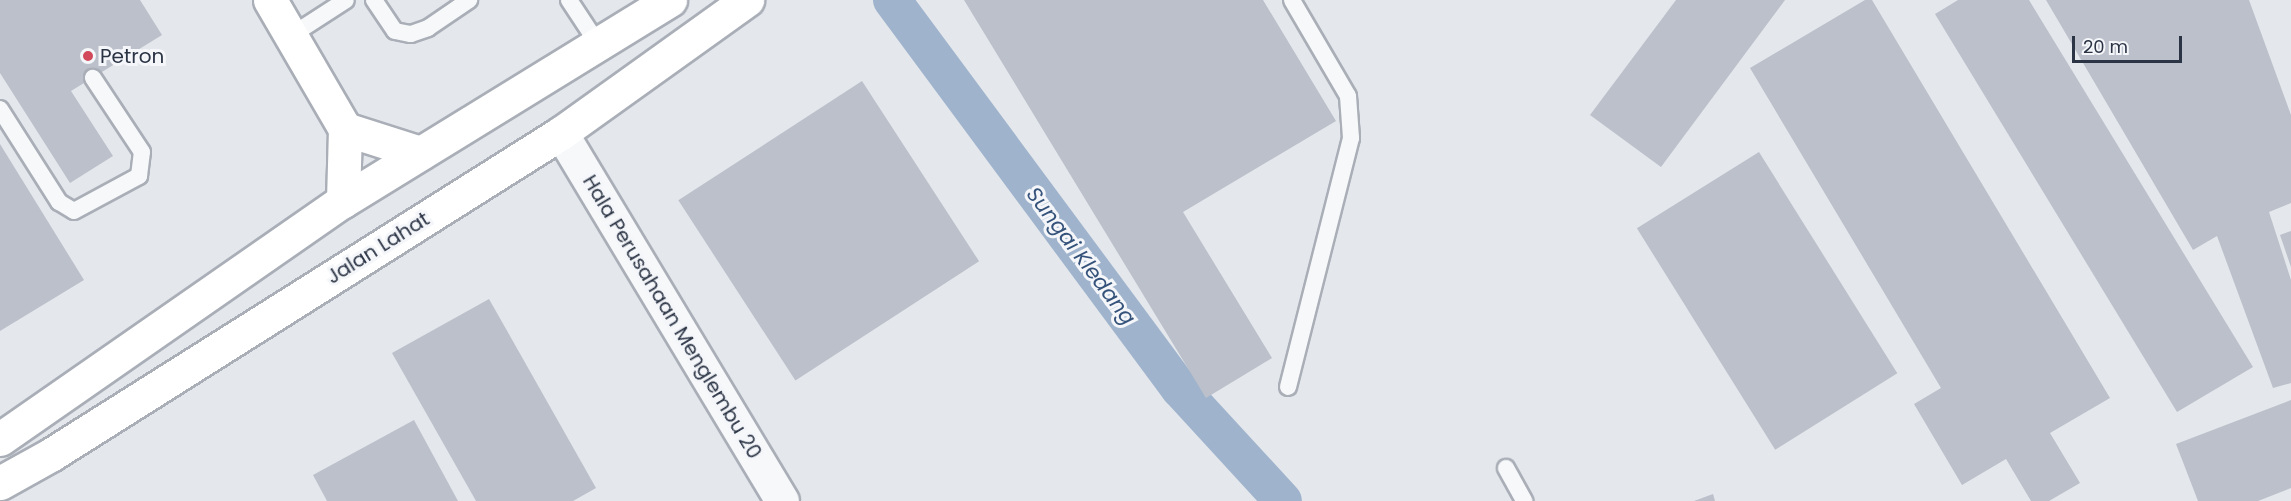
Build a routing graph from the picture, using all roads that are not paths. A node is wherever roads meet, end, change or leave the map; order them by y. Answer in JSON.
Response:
{"nodes":[{"id":1,"x":270,"y":0,"type":"edge"},
{"id":2,"x":345,"y":0,"type":"edge"},
{"id":3,"x":374,"y":0,"type":"edge"},
{"id":4,"x":469,"y":0,"type":"edge"},
{"id":5,"x":569,"y":0,"type":"edge"},
{"id":6,"x":670,"y":0,"type":"edge"},
{"id":7,"x":747,"y":0,"type":"edge"},
{"id":8,"x":1292,"y":0,"type":"edge"},
{"id":9,"x":292,"y":35,"type":"junction"},
{"id":10,"x":598,"y":44,"type":"junction"},
{"id":11,"x":93,"y":78,"type":"dead end"},
{"id":12,"x":0,"y":109,"type":"edge"},
{"id":13,"x":345,"y":129,"type":"junction"},
{"id":14,"x":561,"y":133,"type":"junction"},
{"id":15,"x":420,"y":153,"type":"junction"},
{"id":16,"x":343,"y":201,"type":"junction"},
{"id":17,"x":1288,"y":387,"type":"dead end"},
{"id":18,"x":0,"y":439,"type":"edge"},
{"id":19,"x":1506,"y":468,"type":"dead end"},
{"id":20,"x":0,"y":483,"type":"edge"},
{"id":21,"x":782,"y":501,"type":"edge"},
{"id":22,"x":1524,"y":501,"type":"edge"}],
"edges":[{"from":1,"to":9,"type":"main road"},
{"from":2,"to":9,"type":"lane"},
{"from":3,"to":4,"type":"lane"},
{"from":5,"to":10,"type":"lane"},
{"from":6,"to":10,"type":"main road"},
{"from":7,"to":14,"type":"main road","name":"Jalan Lahat"},
{"from":8,"to":17,"type":"lane"},
{"from":9,"to":13,"type":"main road"},
{"from":10,"to":15,"type":"main road"},
{"from":11,"to":12,"type":"lane"},
{"from":13,"to":15,"type":"main road"},
{"from":13,"to":16,"type":"main road"},
{"from":14,"to":20,"type":"main road","name":"Jalan Lahat"},
{"from":14,"to":21,"type":"street","name":"Hala Perusahaan Menglembu 20"},
{"from":15,"to":16,"type":"main road"},
{"from":16,"to":18,"type":"main road"},
{"from":19,"to":22,"type":"lane"}]}
